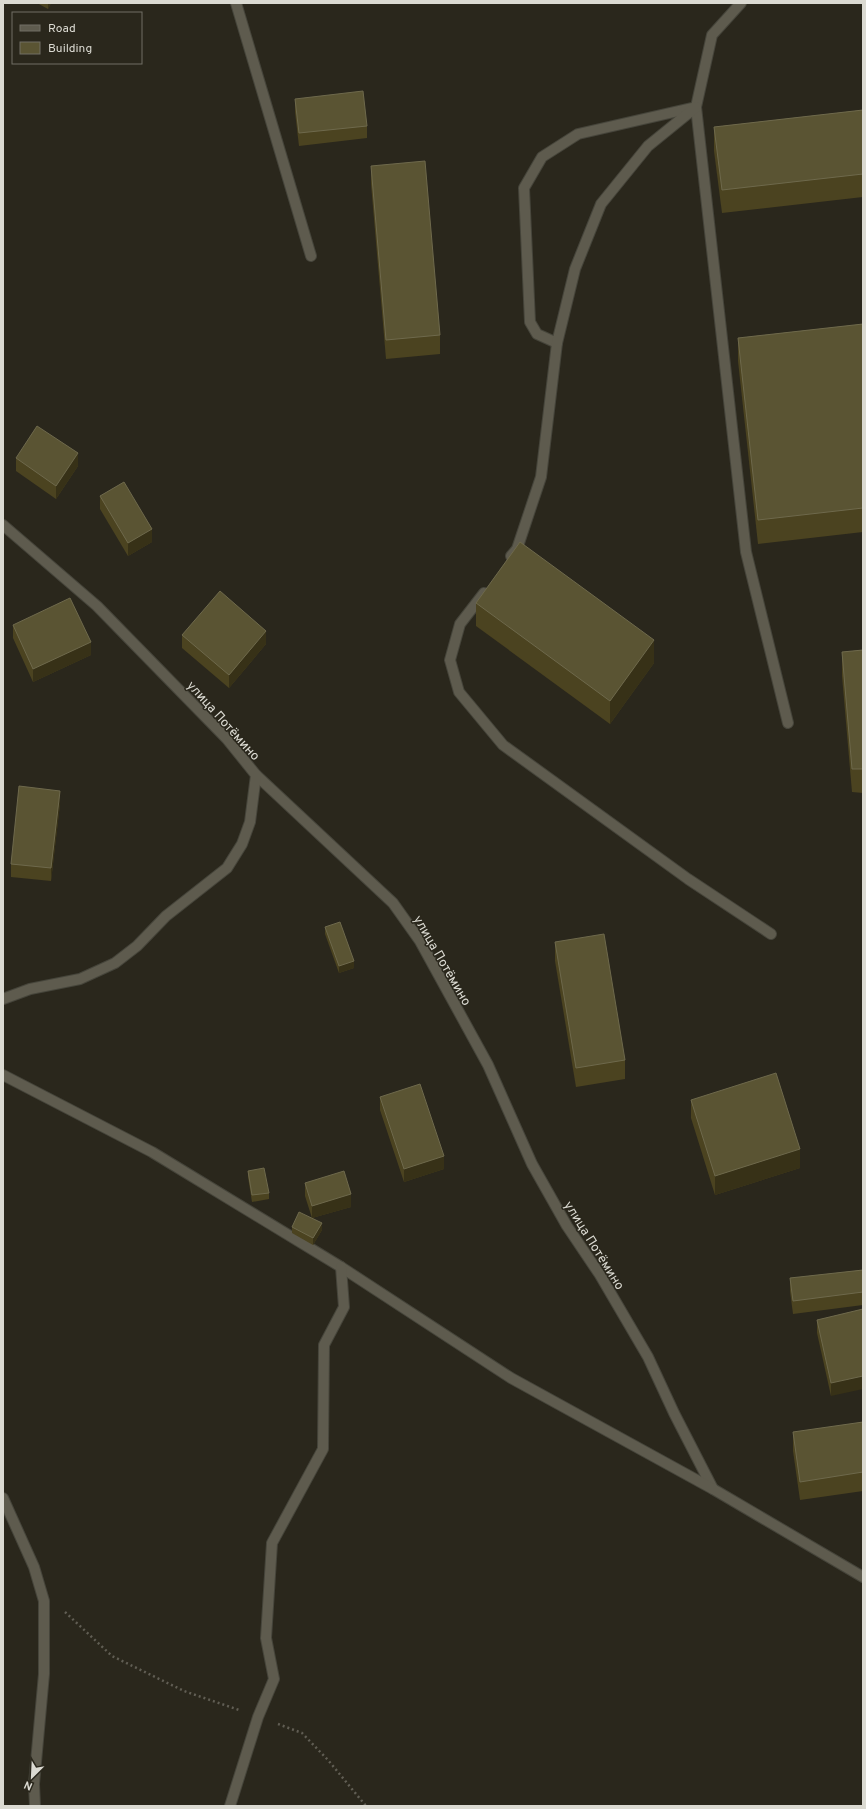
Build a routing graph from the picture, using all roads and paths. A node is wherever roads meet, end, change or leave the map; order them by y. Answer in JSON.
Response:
{"nodes":[{"id":1,"x":236,"y":3,"type":"edge"},
{"id":2,"x":741,"y":3,"type":"edge"},
{"id":3,"x":696,"y":107,"type":"junction"},
{"id":4,"x":311,"y":256,"type":"dead end"},
{"id":5,"x":557,"y":343,"type":"junction"},
{"id":6,"x":3,"y":525,"type":"edge"},
{"id":7,"x":503,"y":568,"type":"edge"},
{"id":8,"x":488,"y":586,"type":"edge"},
{"id":9,"x":788,"y":723,"type":"dead end"},
{"id":10,"x":256,"y":775,"type":"junction"},
{"id":11,"x":771,"y":934,"type":"dead end"},
{"id":12,"x":3,"y":999,"type":"edge"},
{"id":13,"x":3,"y":1075,"type":"edge"},
{"id":14,"x":341,"y":1267,"type":"junction"},
{"id":15,"x":713,"y":1489,"type":"junction"},
{"id":16,"x":3,"y":1498,"type":"edge"},
{"id":17,"x":863,"y":1577,"type":"edge"},
{"id":18,"x":61,"y":1609,"type":"dead end"},
{"id":19,"x":258,"y":1716,"type":"junction"},
{"id":20,"x":35,"y":1806,"type":"edge"},
{"id":21,"x":230,"y":1806,"type":"edge"},
{"id":22,"x":366,"y":1806,"type":"edge"}],
"edges":[{"from":1,"to":4,"type":"street"},
{"from":2,"to":3,"type":"street"},
{"from":3,"to":5,"type":"street"},
{"from":3,"to":5,"type":"street"},
{"from":3,"to":9,"type":"street"},
{"from":5,"to":7,"type":"street"},
{"from":6,"to":10,"type":"street","name":"улица Потёмино"},
{"from":8,"to":11,"type":"street"},
{"from":10,"to":12,"type":"street"},
{"from":10,"to":15,"type":"street","name":"улица Потёмино"},
{"from":13,"to":14,"type":"street"},
{"from":14,"to":15,"type":"street"},
{"from":14,"to":19,"type":"street"},
{"from":15,"to":17,"type":"street"},
{"from":16,"to":20,"type":"street"},
{"from":18,"to":19,"type":"path"},
{"from":19,"to":21,"type":"street"},
{"from":19,"to":22,"type":"path"}]}
